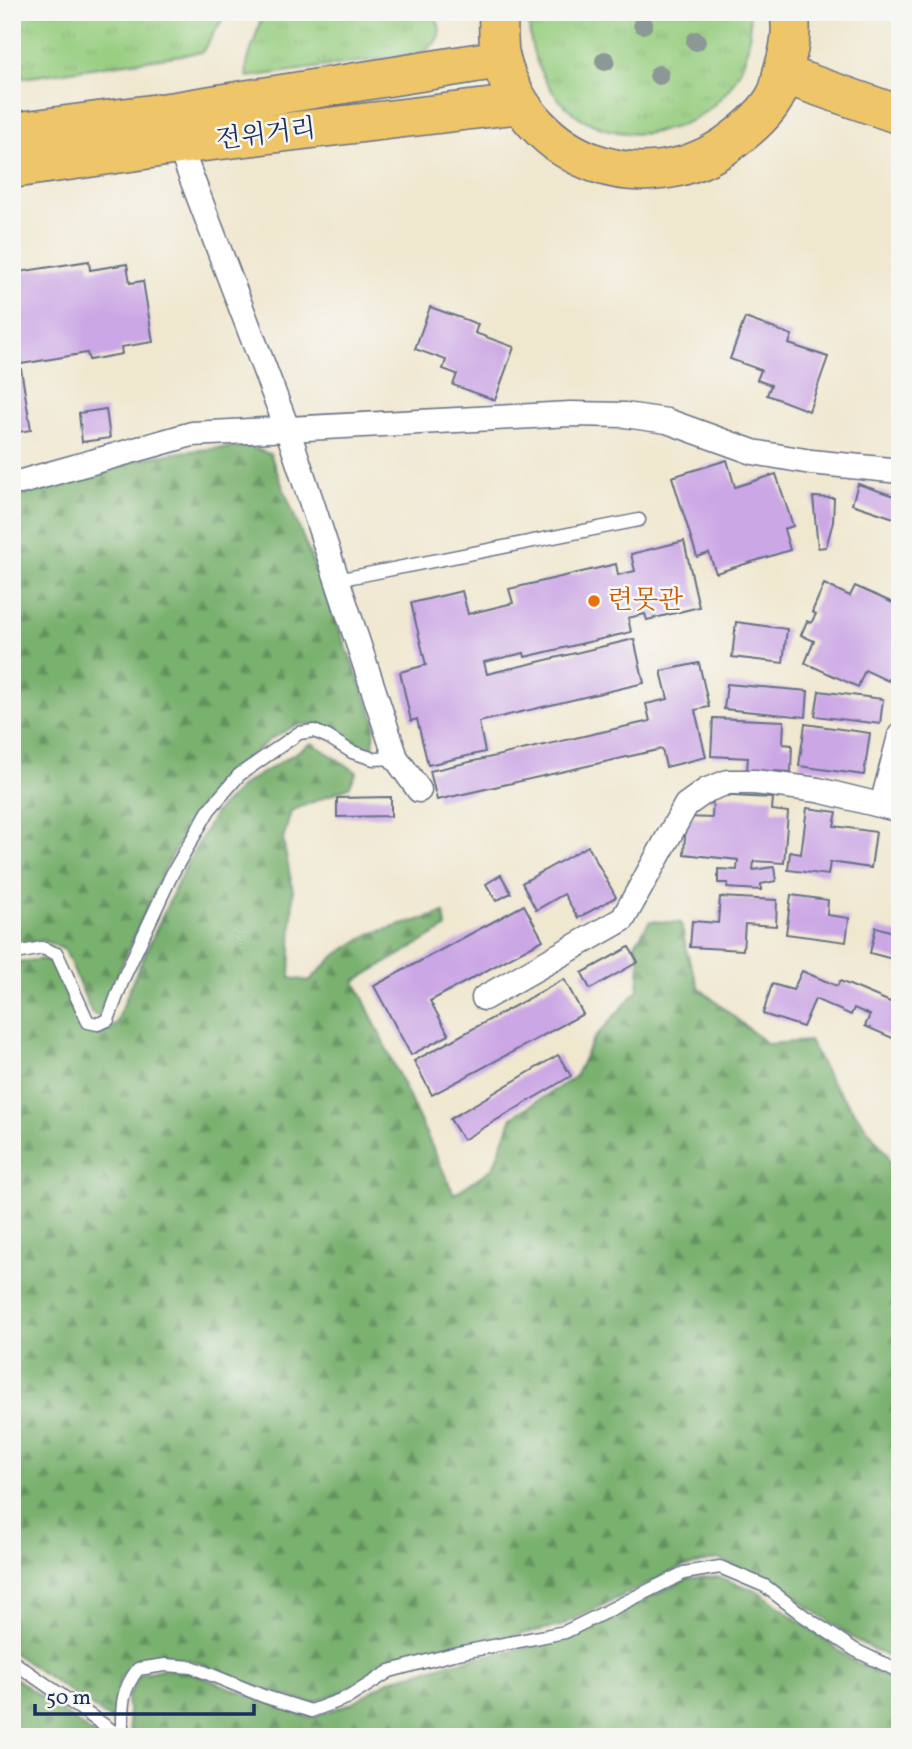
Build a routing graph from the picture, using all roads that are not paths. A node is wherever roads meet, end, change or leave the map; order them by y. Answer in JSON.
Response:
{"nodes":[{"id":1,"x":498,"y":12,"type":"edge"},
{"id":2,"x":798,"y":15,"type":"edge"},
{"id":3,"x":501,"y":59,"type":"junction"},
{"id":4,"x":782,"y":74,"type":"junction"},
{"id":5,"x":520,"y":104,"type":"junction"},
{"id":6,"x":900,"y":115,"type":"edge"},
{"id":7,"x":12,"y":132,"type":"edge"},
{"id":8,"x":179,"y":145,"type":"junction"},
{"id":9,"x":12,"y":169,"type":"edge"},
{"id":10,"x":287,"y":428,"type":"junction"},
{"id":11,"x":900,"y":471,"type":"edge"},
{"id":12,"x":15,"y":483,"type":"edge"},
{"id":13,"x":639,"y":520,"type":"dead end"},
{"id":14,"x":337,"y":580,"type":"junction"},
{"id":15,"x":900,"y":736,"type":"edge"},
{"id":16,"x":396,"y":758,"type":"junction"},
{"id":17,"x":419,"y":790,"type":"dead end"},
{"id":18,"x":891,"y":808,"type":"edge"},
{"id":19,"x":12,"y":954,"type":"edge"},
{"id":20,"x":484,"y":998,"type":"dead end"},
{"id":21,"x":12,"y":1661,"type":"edge"},
{"id":22,"x":900,"y":1672,"type":"edge"},
{"id":23,"x":121,"y":1737,"type":"edge"}],
"edges":[{"from":1,"to":3,"type":"main road"},
{"from":2,"to":4,"type":"main road"},
{"from":3,"to":5,"type":"main road"},
{"from":3,"to":7,"type":"main road","name":"전위거리"},
{"from":4,"to":5,"type":"main road"},
{"from":4,"to":6,"type":"main road"},
{"from":5,"to":8,"type":"main road","name":"전위거리"},
{"from":8,"to":9,"type":"main road","name":"전위거리"},
{"from":8,"to":10,"type":"street"},
{"from":10,"to":11,"type":"street"},
{"from":10,"to":12,"type":"street"},
{"from":10,"to":14,"type":"street"},
{"from":13,"to":14,"type":"lane"},
{"from":14,"to":16,"type":"street"},
{"from":15,"to":18,"type":"street"},
{"from":16,"to":17,"type":"street"},
{"from":16,"to":19,"type":"lane"},
{"from":18,"to":20,"type":"street"},
{"from":21,"to":23,"type":"lane"},
{"from":22,"to":23,"type":"lane"}]}
